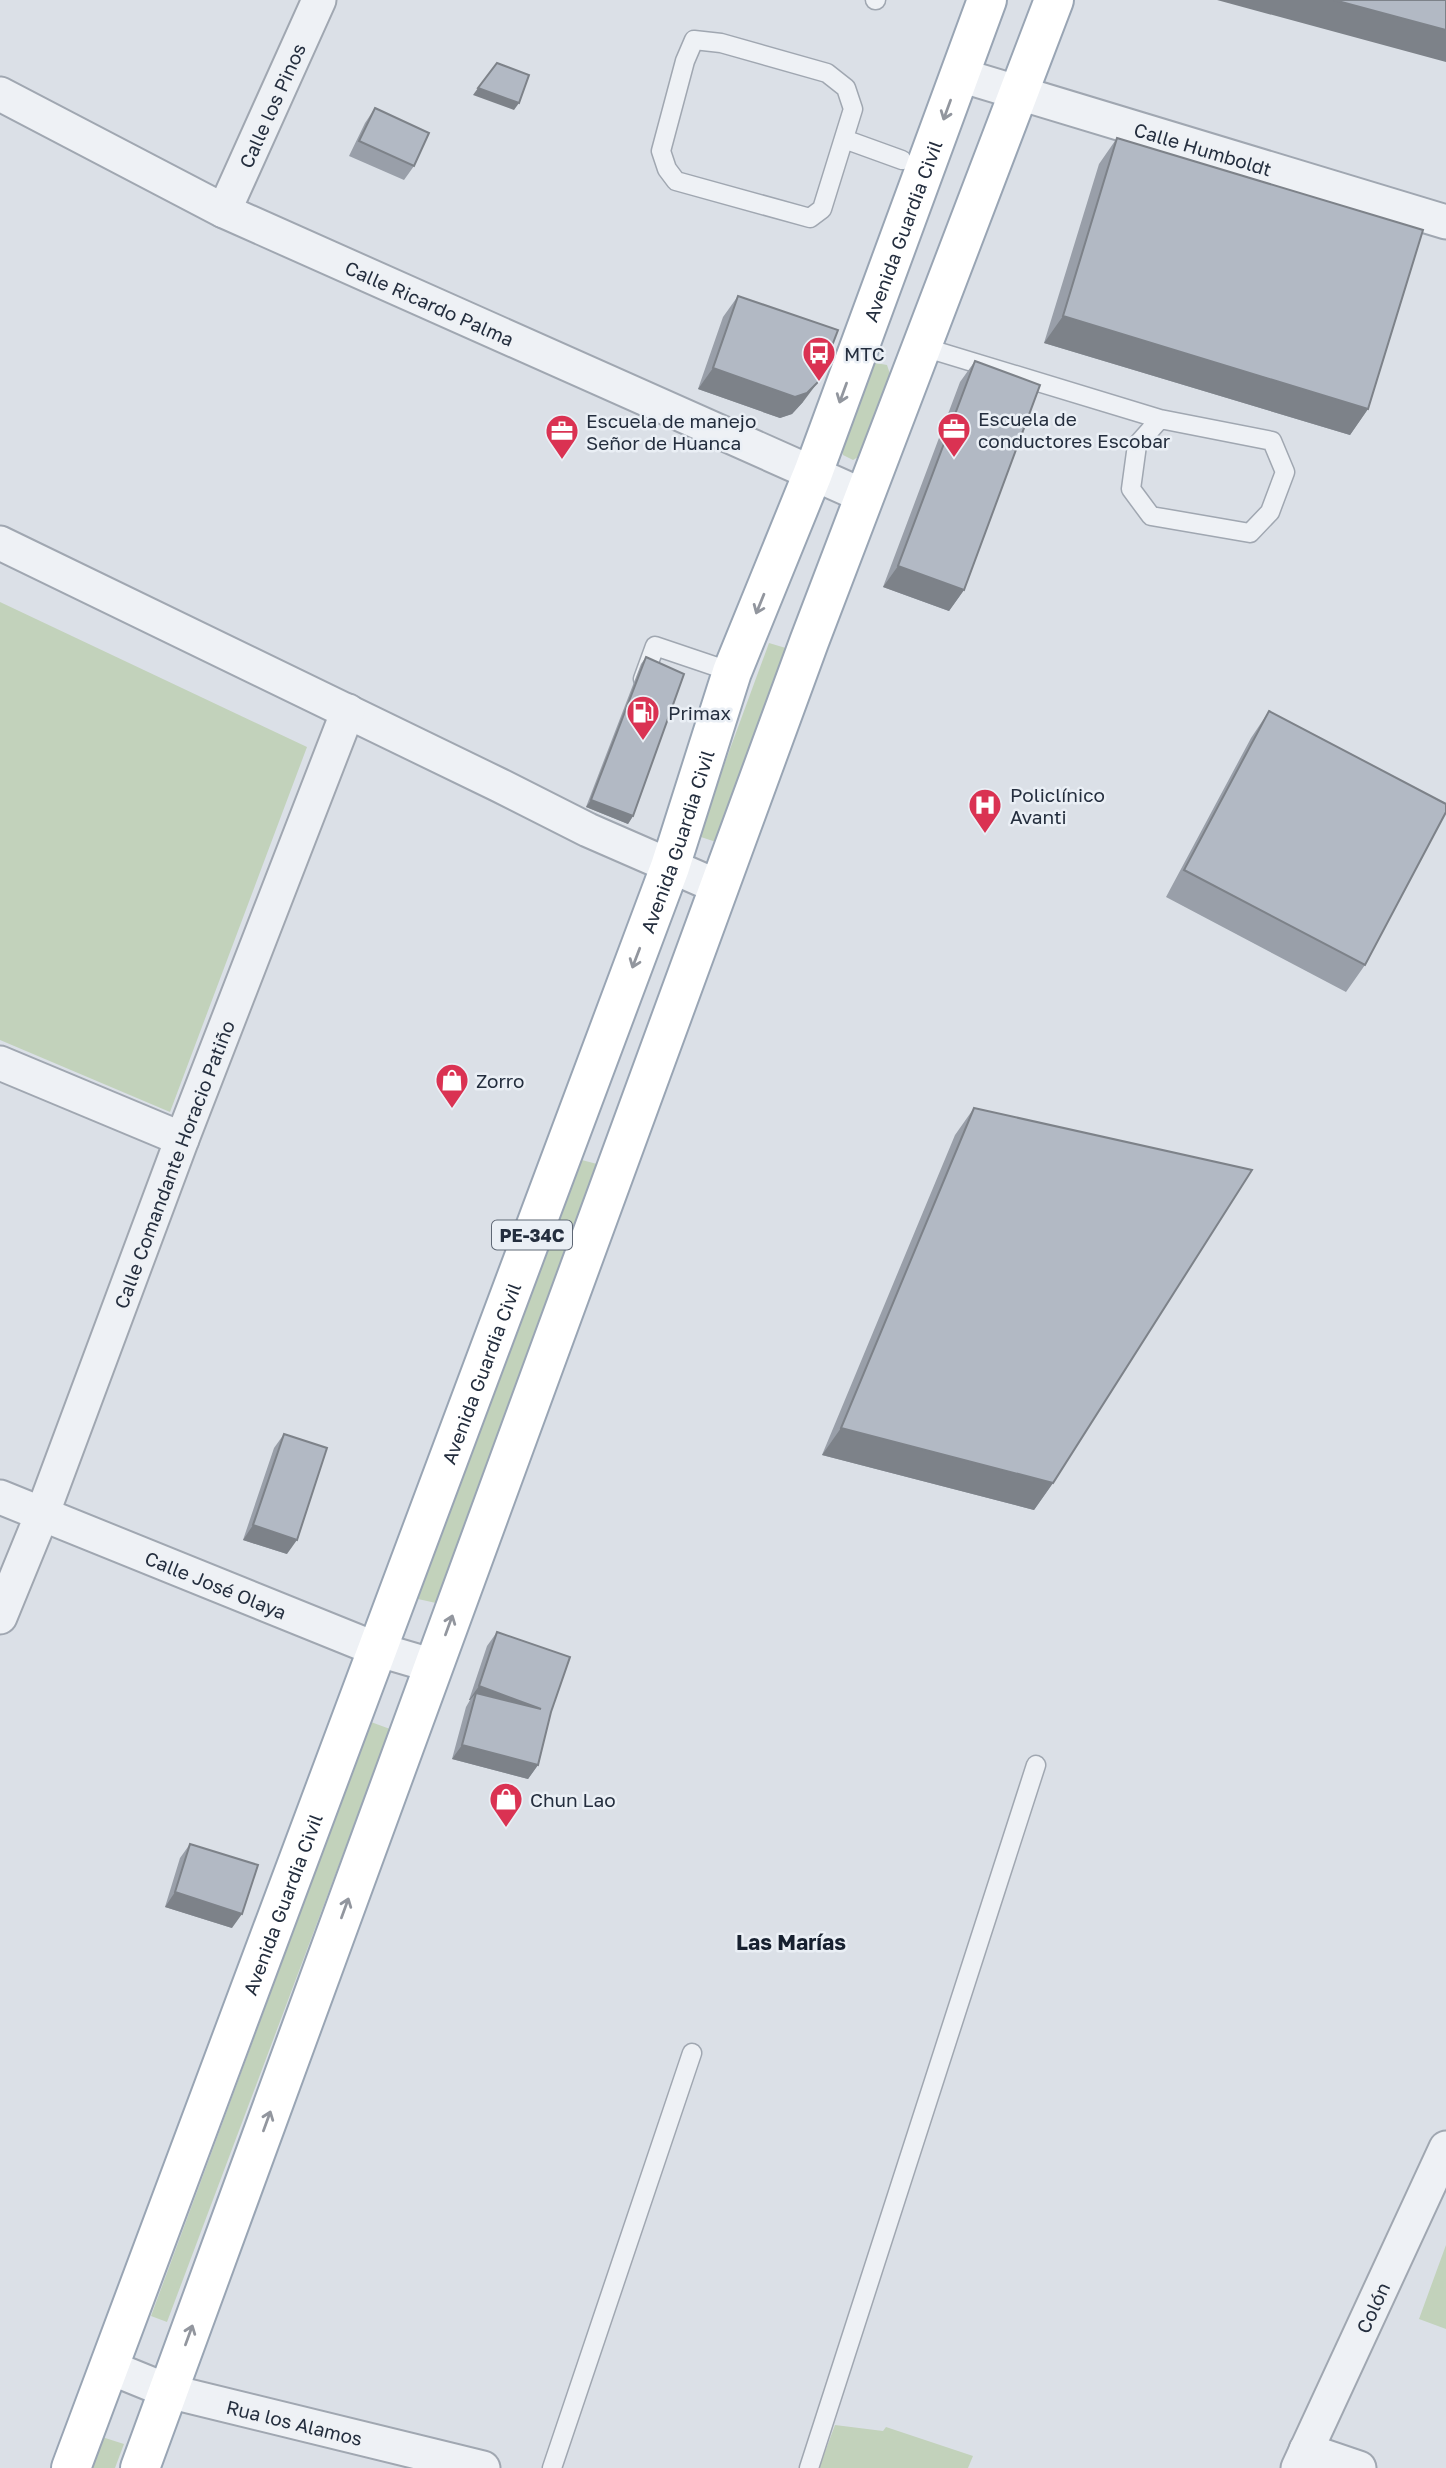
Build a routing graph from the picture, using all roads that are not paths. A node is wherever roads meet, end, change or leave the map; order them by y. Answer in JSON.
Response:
{"nodes":[{"id":1,"x":318,"y":0,"type":"edge"},
{"id":2,"x":987,"y":0,"type":"edge"},
{"id":3,"x":1054,"y":0,"type":"edge"},
{"id":4,"x":960,"y":75,"type":"junction"},
{"id":5,"x":1020,"y":92,"type":"junction"},
{"id":6,"x":0,"y":94,"type":"edge"},
{"id":7,"x":844,"y":139,"type":"junction"},
{"id":8,"x":902,"y":160,"type":"dead end"},
{"id":9,"x":224,"y":211,"type":"junction"},
{"id":10,"x":1446,"y":222,"type":"edge"},
{"id":11,"x":923,"y":346,"type":"junction"},
{"id":12,"x":1160,"y":419,"type":"junction"},
{"id":13,"x":813,"y":473,"type":"junction"},
{"id":14,"x":866,"y":497,"type":"junction"},
{"id":15,"x":0,"y":543,"type":"edge"},
{"id":16,"x":733,"y":673,"type":"junction"},
{"id":17,"x":637,"y":695,"type":"edge"},
{"id":18,"x":348,"y":711,"type":"junction"},
{"id":19,"x":670,"y":867,"type":"junction"},
{"id":20,"x":721,"y":888,"type":"junction"},
{"id":21,"x":0,"y":1063,"type":"edge"},
{"id":22,"x":182,"y":1139,"type":"junction"},
{"id":23,"x":0,"y":1497,"type":"edge"},
{"id":24,"x":43,"y":1512,"type":"junction"},
{"id":25,"x":0,"y":1617,"type":"edge"},
{"id":26,"x":376,"y":1649,"type":"junction"},
{"id":27,"x":434,"y":1666,"type":"junction"},
{"id":28,"x":1036,"y":1765,"type":"dead end"},
{"id":29,"x":692,"y":2053,"type":"dead end"},
{"id":30,"x":1446,"y":2148,"type":"edge"},
{"id":31,"x":109,"y":2367,"type":"junction"},
{"id":32,"x":168,"y":2391,"type":"junction"},
{"id":33,"x":1302,"y":2459,"type":"edge"},
{"id":34,"x":71,"y":2468,"type":"edge"},
{"id":35,"x":140,"y":2468,"type":"edge"},
{"id":36,"x":483,"y":2468,"type":"edge"},
{"id":37,"x":552,"y":2468,"type":"edge"},
{"id":38,"x":809,"y":2468,"type":"edge"},
{"id":39,"x":1359,"y":2468,"type":"edge"}],
"edges":[{"from":1,"to":9,"type":"street","name":"Calle los Pinos"},
{"from":2,"to":4,"type":"main road","name":"Avenida Guardia Civil","number":"PE-34C"},
{"from":3,"to":5,"type":"main road","number":"PE-34C"},
{"from":4,"to":5,"type":"street","name":"Calle Humboldt"},
{"from":4,"to":13,"type":"main road","name":"Avenida Guardia Civil","number":"PE-34C","one_way":true},
{"from":5,"to":10,"type":"street","name":"Calle Humboldt"},
{"from":5,"to":11,"type":"main road","number":"PE-34C"},
{"from":6,"to":9,"type":"street","name":"Calle Ricardo Palma"},
{"from":7,"to":7,"type":"lane"},
{"from":7,"to":8,"type":"lane"},
{"from":9,"to":13,"type":"street","name":"Calle Ricardo Palma"},
{"from":11,"to":12,"type":"lane"},
{"from":11,"to":14,"type":"main road","number":"PE-34C"},
{"from":12,"to":12,"type":"lane"},
{"from":13,"to":14,"type":"street","name":"Calle Ricardo Palma"},
{"from":13,"to":16,"type":"main road","name":"Avenida Guardia Civil","number":"PE-34C","one_way":true},
{"from":14,"to":20,"type":"main road","number":"PE-34C"},
{"from":15,"to":18,"type":"street"},
{"from":16,"to":17,"type":"lane"},
{"from":16,"to":19,"type":"main road","name":"Avenida Guardia Civil","number":"PE-34C"},
{"from":18,"to":19,"type":"street"},
{"from":18,"to":22,"type":"street","name":"Calle Comandante Horacio Patiño"},
{"from":19,"to":20,"type":"street"},
{"from":19,"to":26,"type":"main road","name":"Avenida Guardia Civil","number":"PE-34C","one_way":true},
{"from":27,"to":20,"type":"main road","number":"PE-34C","one_way":true},
{"from":21,"to":22,"type":"street"},
{"from":22,"to":24,"type":"street","name":"Calle Comandante Horacio Patiño"},
{"from":23,"to":24,"type":"street","name":"Calle José Olaya"},
{"from":24,"to":25,"type":"street","name":"Calle Comandante Horacio Patiño"},
{"from":24,"to":26,"type":"street","name":"Calle José Olaya"},
{"from":26,"to":27,"type":"street","name":"Calle José Olaya"},
{"from":26,"to":31,"type":"main road","name":"Avenida Guardia Civil","number":"PE-34C"},
{"from":32,"to":27,"type":"main road","number":"PE-34C","one_way":true},
{"from":28,"to":38,"type":"lane"},
{"from":29,"to":37,"type":"lane"},
{"from":30,"to":33,"type":"street","name":"Colón"},
{"from":31,"to":32,"type":"street","name":"Rua los Alamos"},
{"from":31,"to":34,"type":"main road","name":"Avenida Guardia Civil","number":"PE-34C"},
{"from":32,"to":35,"type":"main road","number":"PE-34C"},
{"from":32,"to":36,"type":"street","name":"Rua los Alamos"},
{"from":33,"to":39,"type":"street"}]}
